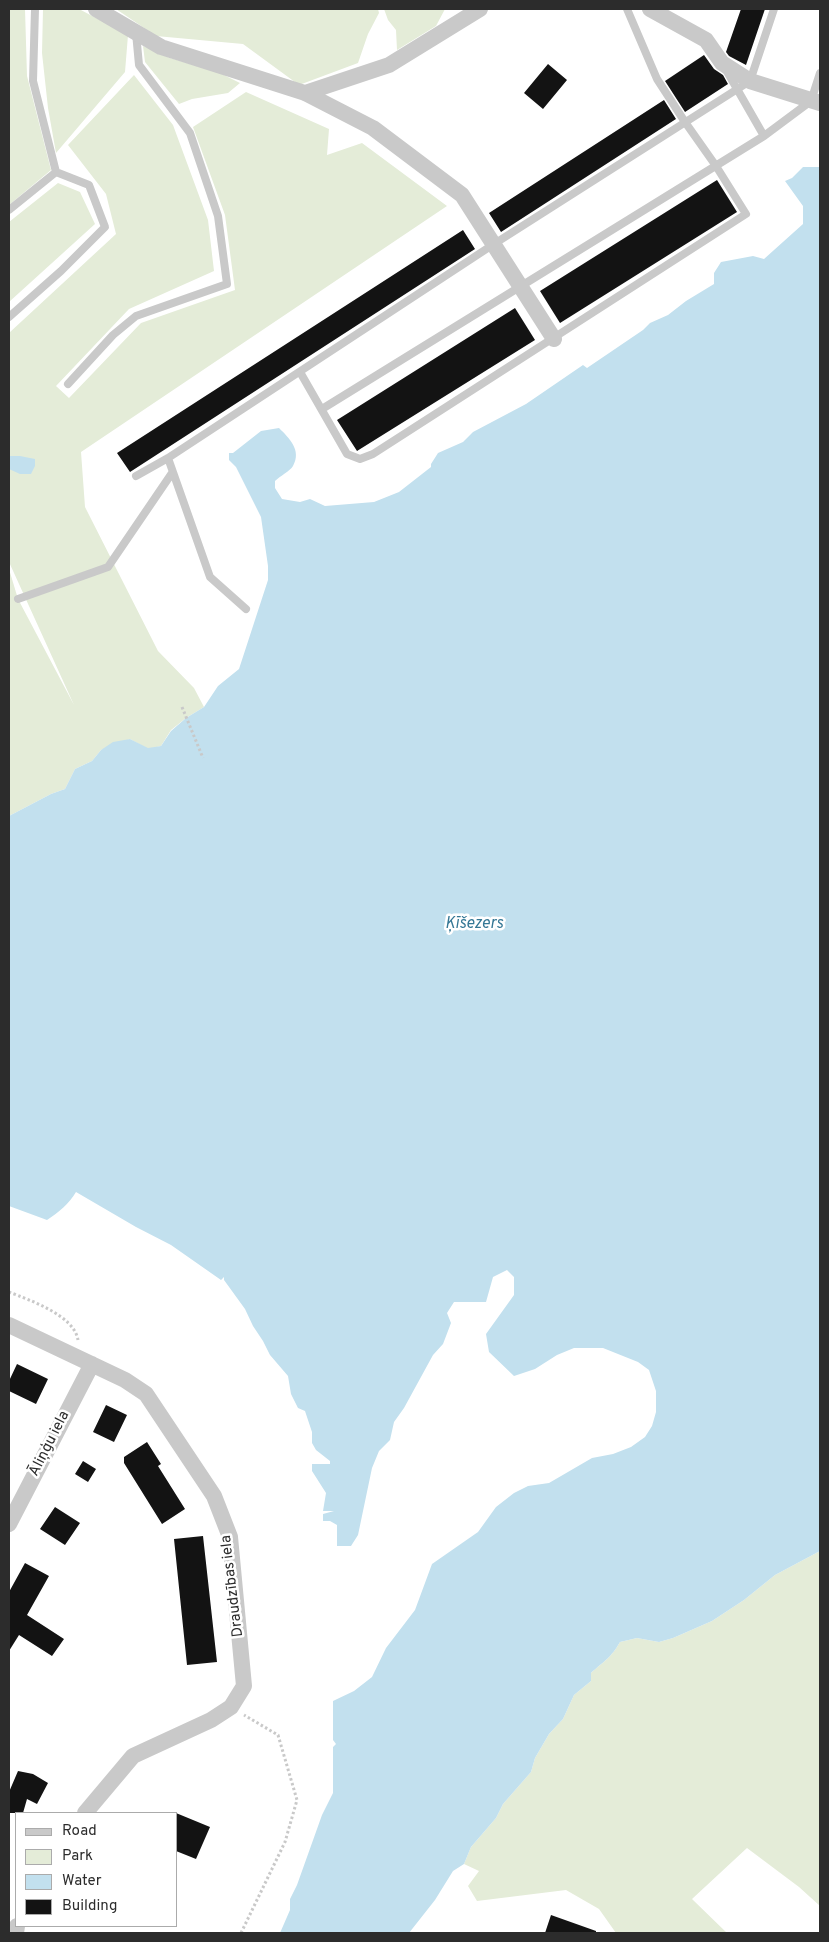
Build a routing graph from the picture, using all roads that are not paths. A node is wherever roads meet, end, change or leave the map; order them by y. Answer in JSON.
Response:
{"nodes":[{"id":1,"x":34,"y":9,"type":"edge"},
{"id":2,"x":96,"y":9,"type":"edge"},
{"id":3,"x":480,"y":9,"type":"edge"},
{"id":4,"x":627,"y":9,"type":"edge"},
{"id":5,"x":650,"y":9,"type":"edge"},
{"id":6,"x":774,"y":9,"type":"edge"},
{"id":7,"x":135,"y":32,"type":"junction"},
{"id":8,"x":722,"y":63,"type":"junction"},
{"id":9,"x":820,"y":73,"type":"edge"},
{"id":10,"x":750,"y":81,"type":"junction"},
{"id":11,"x":736,"y":90,"type":"junction"},
{"id":12,"x":304,"y":94,"type":"junction"},
{"id":13,"x":816,"y":102,"type":"edge"},
{"id":14,"x":685,"y":122,"type":"junction"},
{"id":15,"x":764,"y":136,"type":"junction"},
{"id":16,"x":716,"y":166,"type":"junction"},
{"id":17,"x":56,"y":172,"type":"junction"},
{"id":18,"x":9,"y":210,"type":"edge"},
{"id":19,"x":494,"y":244,"type":"junction"},
{"id":20,"x":520,"y":286,"type":"junction"},
{"id":21,"x":9,"y":317,"type":"edge"},
{"id":22,"x":554,"y":339,"type":"junction"},
{"id":23,"x":300,"y":372,"type":"junction"},
{"id":24,"x":68,"y":384,"type":"dead end"},
{"id":25,"x":322,"y":409,"type":"junction"},
{"id":26,"x":168,"y":458,"type":"junction"},
{"id":27,"x":172,"y":473,"type":"junction"},
{"id":28,"x":136,"y":476,"type":"dead end"},
{"id":29,"x":18,"y":599,"type":"dead end"},
{"id":30,"x":246,"y":609,"type":"dead end"},
{"id":31,"x":9,"y":1325,"type":"edge"},
{"id":32,"x":86,"y":1362,"type":"junction"},
{"id":33,"x":9,"y":1524,"type":"edge"},
{"id":34,"x":87,"y":1812,"type":"edge"}],
"edges":[{"from":1,"to":17,"type":"lane"},
{"from":2,"to":7,"type":"street"},
{"from":3,"to":12,"type":"street"},
{"from":4,"to":14,"type":"lane"},
{"from":5,"to":8,"type":"street"},
{"from":6,"to":10,"type":"lane"},
{"from":7,"to":12,"type":"street"},
{"from":7,"to":24,"type":"lane"},
{"from":8,"to":10,"type":"street"},
{"from":8,"to":11,"type":"lane"},
{"from":9,"to":13,"type":"lane"},
{"from":10,"to":11,"type":"lane"},
{"from":10,"to":13,"type":"street"},
{"from":11,"to":14,"type":"lane"},
{"from":11,"to":15,"type":"lane"},
{"from":12,"to":19,"type":"street"},
{"from":13,"to":15,"type":"lane"},
{"from":14,"to":16,"type":"lane"},
{"from":14,"to":19,"type":"lane"},
{"from":15,"to":16,"type":"lane"},
{"from":16,"to":20,"type":"lane"},
{"from":16,"to":22,"type":"lane"},
{"from":17,"to":18,"type":"lane"},
{"from":17,"to":21,"type":"lane"},
{"from":19,"to":20,"type":"street"},
{"from":19,"to":23,"type":"lane"},
{"from":20,"to":22,"type":"street"},
{"from":20,"to":25,"type":"lane"},
{"from":22,"to":25,"type":"lane"},
{"from":23,"to":25,"type":"lane"},
{"from":23,"to":26,"type":"lane"},
{"from":26,"to":27,"type":"lane"},
{"from":26,"to":28,"type":"lane"},
{"from":27,"to":29,"type":"lane"},
{"from":27,"to":30,"type":"lane"},
{"from":31,"to":32,"type":"street","name":"Draudzības iela"},
{"from":32,"to":33,"type":"street","name":"Āliņģu iela"},
{"from":32,"to":34,"type":"street","name":"Draudzības iela"}]}
